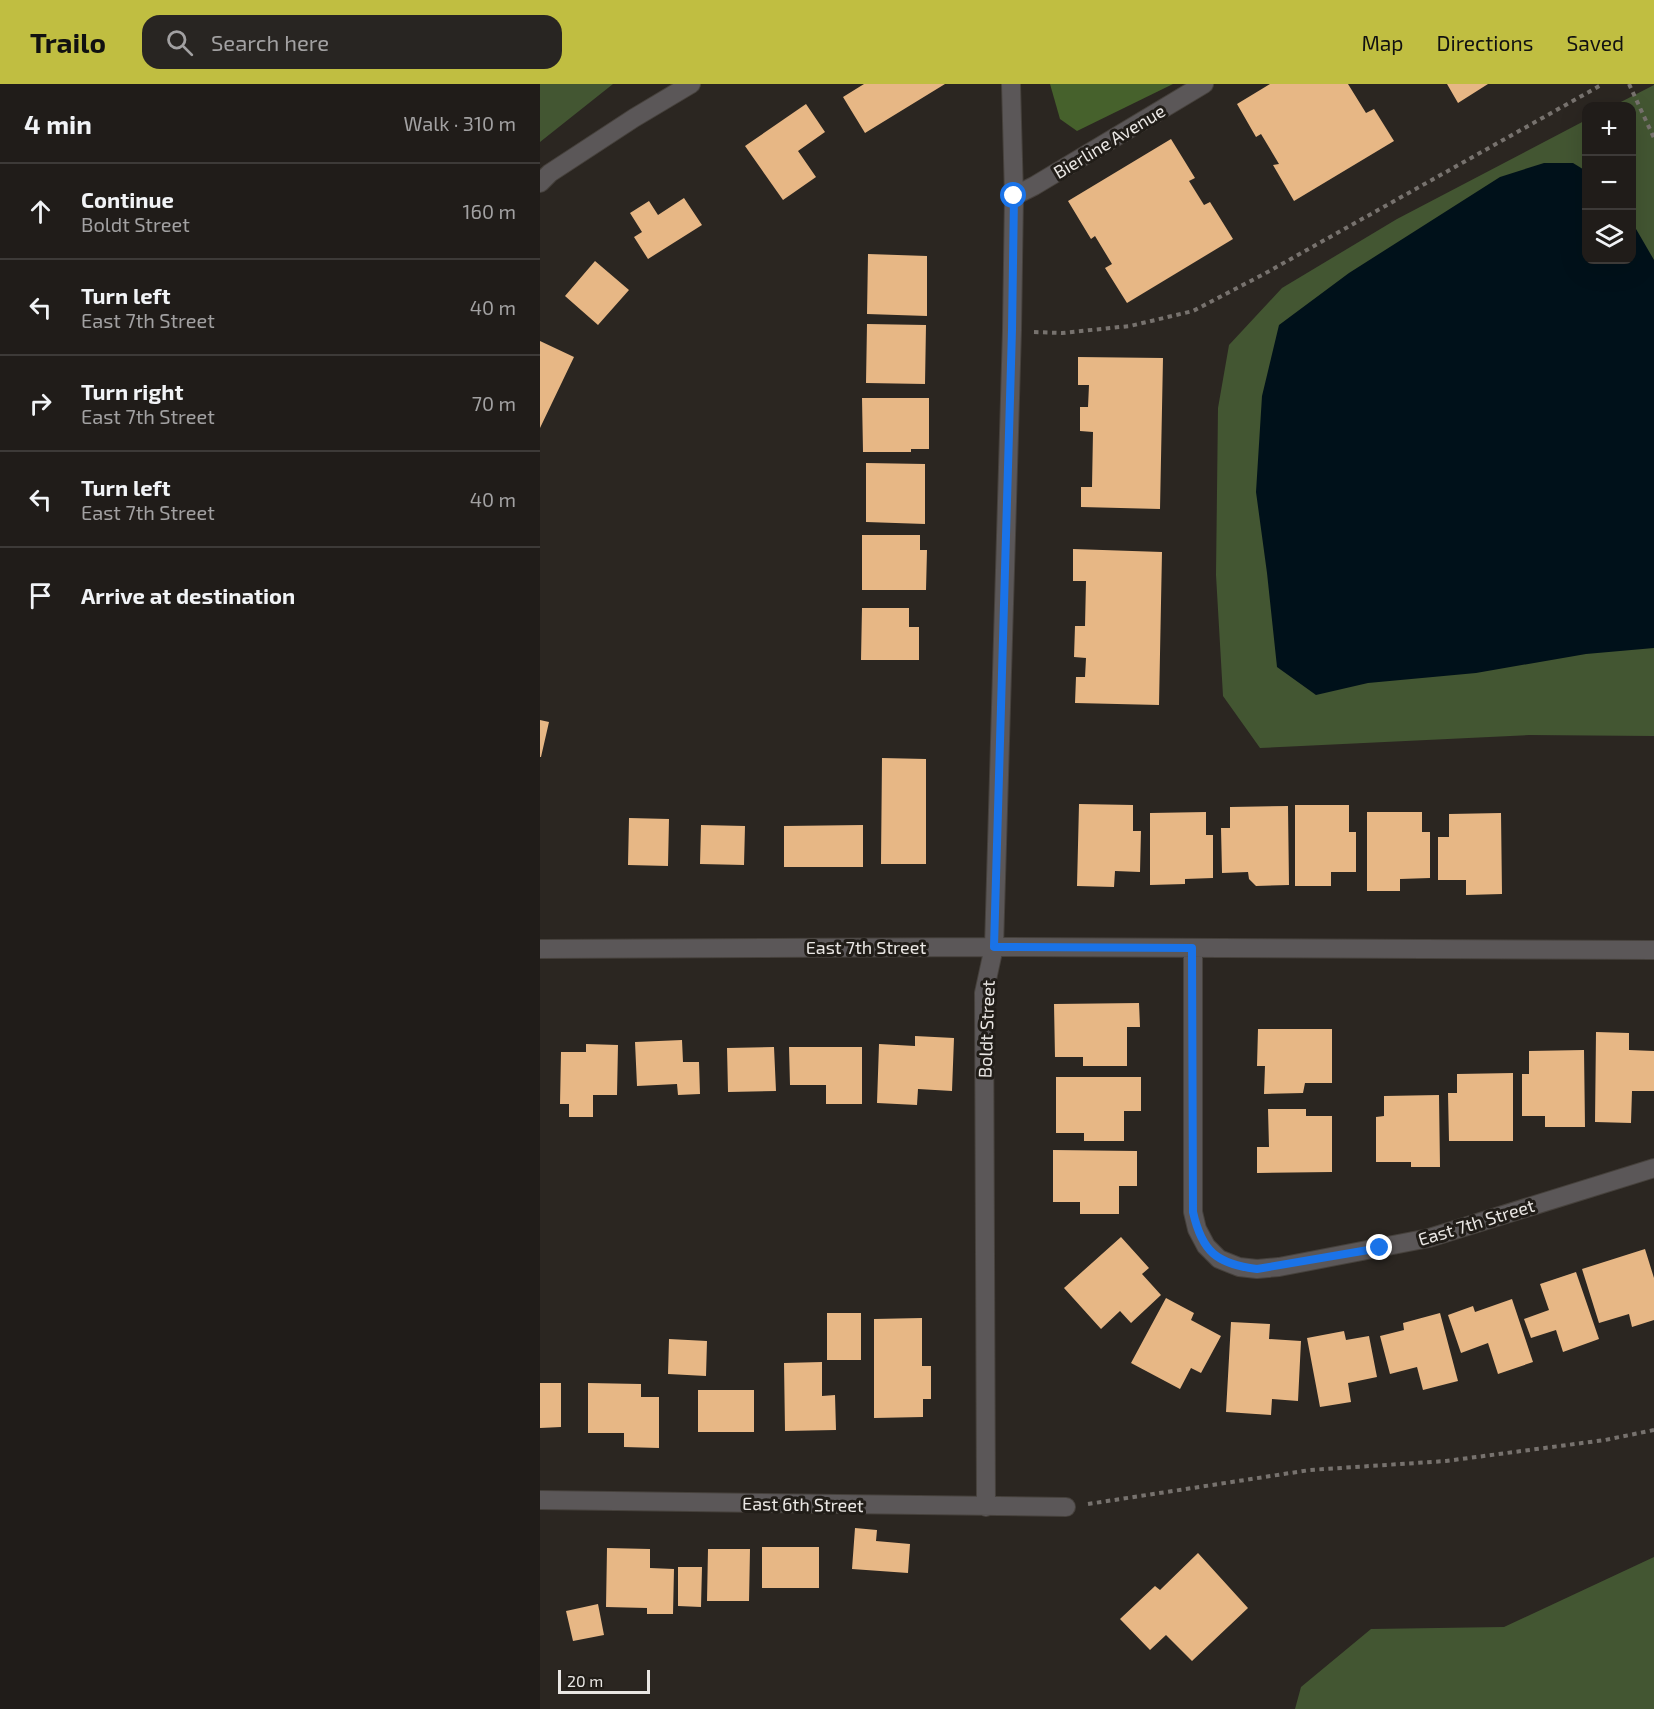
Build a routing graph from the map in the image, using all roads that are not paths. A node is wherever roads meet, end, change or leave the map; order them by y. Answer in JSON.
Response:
{"nodes":[{"id":1,"x":691,"y":84,"type":"edge"},
{"id":2,"x":1011,"y":84,"type":"edge"},
{"id":3,"x":1204,"y":84,"type":"edge"},
{"id":4,"x":540,"y":183,"type":"edge"},
{"id":5,"x":1014,"y":196,"type":"junction"},
{"id":6,"x":994,"y":947,"type":"junction"},
{"id":7,"x":1192,"y":948,"type":"junction"},
{"id":8,"x":540,"y":949,"type":"edge"},
{"id":9,"x":1654,"y":950,"type":"edge"},
{"id":10,"x":1654,"y":1168,"type":"edge"},
{"id":11,"x":540,"y":1500,"type":"edge"},
{"id":12,"x":986,"y":1507,"type":"junction"},
{"id":13,"x":1066,"y":1507,"type":"road end"}],
"edges":[{"from":1,"to":4,"type":"street"},
{"from":2,"to":5,"type":"street","name":"Boldt Street"},
{"from":3,"to":5,"type":"street","name":"Bierline Avenue"},
{"from":5,"to":6,"type":"street","name":"Boldt Street"},
{"from":6,"to":7,"type":"street","name":"East 7th Street"},
{"from":6,"to":8,"type":"street","name":"East 7th Street"},
{"from":6,"to":12,"type":"street","name":"Boldt Street"},
{"from":7,"to":9,"type":"street","name":"East 7th Street"},
{"from":7,"to":10,"type":"street","name":"East 7th Street"},
{"from":11,"to":12,"type":"street","name":"East 6th Street"},
{"from":12,"to":13,"type":"street","name":"East 6th Street"}]}
